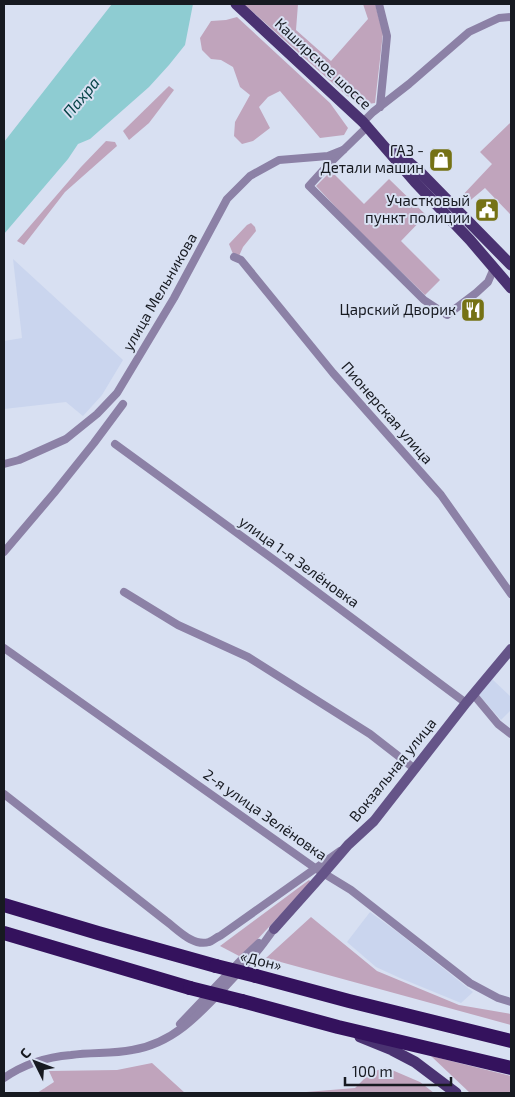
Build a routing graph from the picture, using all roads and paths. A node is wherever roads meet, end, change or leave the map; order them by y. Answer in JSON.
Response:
{"nodes":[{"id":1,"x":236,"y":4,"type":"edge"},
{"id":2,"x":379,"y":4,"type":"edge"},
{"id":3,"x":511,"y":17,"type":"edge"},
{"id":4,"x":380,"y":106,"type":"junction"},
{"id":5,"x":365,"y":124,"type":"junction"},
{"id":6,"x":343,"y":150,"type":"junction"},
{"id":7,"x":234,"y":257,"type":"dead end"},
{"id":8,"x":511,"y":265,"type":"edge"},
{"id":9,"x":494,"y":268,"type":"junction"},
{"id":10,"x":511,"y":288,"type":"edge"},
{"id":11,"x":123,"y":404,"type":"dead end"},
{"id":12,"x":115,"y":444,"type":"dead end"},
{"id":13,"x":4,"y":464,"type":"edge"},
{"id":14,"x":4,"y":552,"type":"edge"},
{"id":15,"x":124,"y":592,"type":"dead end"},
{"id":16,"x":511,"y":594,"type":"edge"},
{"id":17,"x":4,"y":648,"type":"edge"},
{"id":18,"x":511,"y":649,"type":"edge"},
{"id":19,"x":473,"y":694,"type":"junction"},
{"id":20,"x":466,"y":703,"type":"junction"},
{"id":21,"x":511,"y":734,"type":"edge"},
{"id":22,"x":415,"y":769,"type":"junction"},
{"id":23,"x":4,"y":794,"type":"edge"},
{"id":24,"x":348,"y":845,"type":"junction"},
{"id":25,"x":315,"y":868,"type":"junction"},
{"id":26,"x":324,"y":874,"type":"junction"},
{"id":27,"x":4,"y":905,"type":"edge"},
{"id":28,"x":274,"y":929,"type":"joint"},
{"id":29,"x":4,"y":933,"type":"edge"},
{"id":30,"x":511,"y":1002,"type":"edge"},
{"id":31,"x":338,"y":1027,"type":"junction"},
{"id":32,"x":511,"y":1041,"type":"edge"},
{"id":33,"x":511,"y":1068,"type":"edge"},
{"id":34,"x":4,"y":1078,"type":"edge"},
{"id":35,"x":456,"y":1093,"type":"edge"}],
"edges":[{"from":1,"to":5,"type":"main road","name":"Каширское шоссе"},
{"from":2,"to":4,"type":"street"},
{"from":3,"to":4,"type":"street"},
{"from":4,"to":5,"type":"street"},
{"from":5,"to":6,"type":"street"},
{"from":5,"to":8,"type":"main road","name":"Каширское шоссе"},
{"from":5,"to":9,"type":"main road","name":"Каширское шоссе"},
{"from":6,"to":9,"type":"street"},
{"from":6,"to":13,"type":"street","name":"улица Мельникова"},
{"from":7,"to":16,"type":"street","name":"Пионерская улица"},
{"from":9,"to":10,"type":"main road","name":"Каширское шоссе"},
{"from":11,"to":14,"type":"street"},
{"from":12,"to":20,"type":"street","name":"улица 1-я Зелёновка"},
{"from":15,"to":22,"type":"street"},
{"from":17,"to":25,"type":"street","name":"2-я улица Зелёновка"},
{"from":18,"to":19,"type":"street","name":"Вокзальная улица"},
{"from":19,"to":20,"type":"street","name":"Вокзальная улица"},
{"from":19,"to":21,"type":"street"},
{"from":20,"to":22,"type":"street","name":"Вокзальная улица"},
{"from":22,"to":24,"type":"street","name":"Вокзальная улица"},
{"from":23,"to":25,"type":"street"},
{"from":24,"to":25,"type":"street"},
{"from":24,"to":26,"type":"street","name":"Вокзальная улица"},
{"from":25,"to":26,"type":"street","name":"2-я улица Зелёновка"},
{"from":26,"to":28,"type":"street","name":"Вокзальная улица"},
{"from":26,"to":30,"type":"street","name":"2-я улица Зелёновка"},
{"from":27,"to":32,"type":"highway","name":"«Дон»","bridge":true},
{"from":28,"to":34,"type":"street"},
{"from":29,"to":31,"type":"highway","bridge":true},
{"from":31,"to":33,"type":"highway"},
{"from":31,"to":35,"type":"main road"}]}
